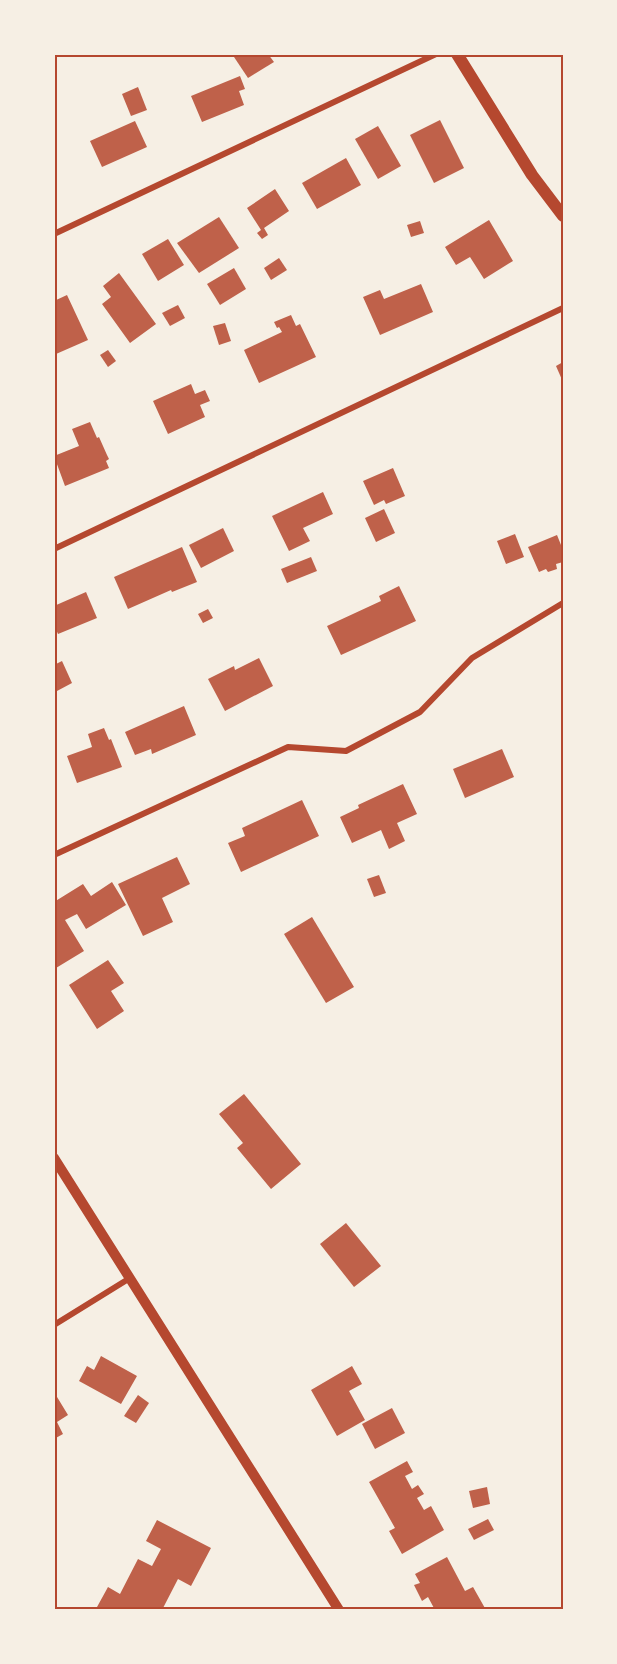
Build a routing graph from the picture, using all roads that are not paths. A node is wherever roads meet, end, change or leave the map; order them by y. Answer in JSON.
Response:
{"nodes":[{"id":1,"x":436,"y":54,"type":"edge"},
{"id":2,"x":457,"y":54,"type":"edge"},
{"id":3,"x":563,"y":216,"type":"edge"},
{"id":4,"x":54,"y":234,"type":"edge"},
{"id":5,"x":563,"y":308,"type":"edge"},
{"id":6,"x":54,"y":549,"type":"edge"},
{"id":7,"x":563,"y":603,"type":"edge"},
{"id":8,"x":54,"y":855,"type":"edge"},
{"id":9,"x":54,"y":1158,"type":"edge"},
{"id":10,"x":130,"y":1277,"type":"junction"},
{"id":11,"x":54,"y":1325,"type":"edge"},
{"id":12,"x":339,"y":1610,"type":"edge"}],
"edges":[{"from":1,"to":4,"type":"street"},
{"from":2,"to":3,"type":"main road"},
{"from":5,"to":6,"type":"street"},
{"from":7,"to":8,"type":"street"},
{"from":9,"to":10,"type":"street"},
{"from":10,"to":11,"type":"street"},
{"from":10,"to":12,"type":"street"}]}
